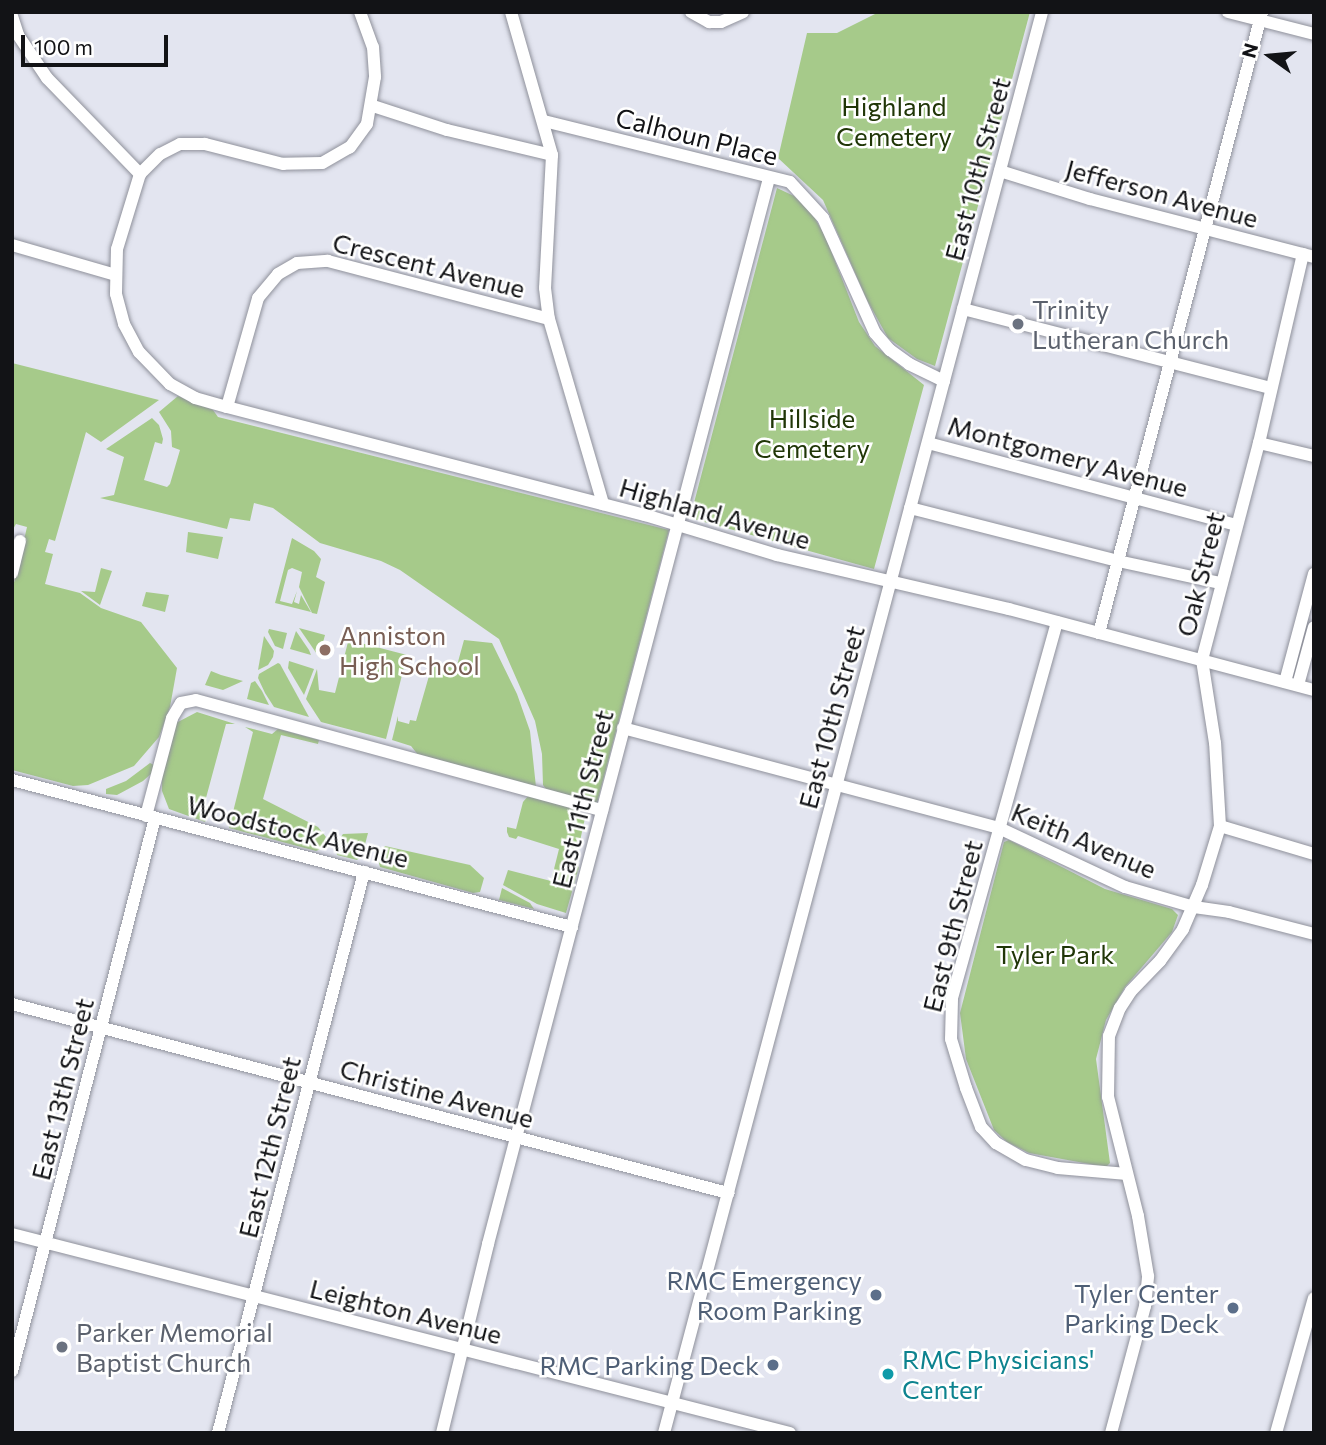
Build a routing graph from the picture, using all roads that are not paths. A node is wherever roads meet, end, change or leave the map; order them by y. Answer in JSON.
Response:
{"nodes":[{"id":1,"x":360,"y":12,"type":"edge"},
{"id":2,"x":510,"y":12,"type":"edge"},
{"id":3,"x":691,"y":12,"type":"edge"},
{"id":4,"x":743,"y":12,"type":"edge"},
{"id":5,"x":1042,"y":12,"type":"edge"},
{"id":6,"x":1228,"y":12,"type":"edge"},
{"id":7,"x":12,"y":16,"type":"edge"},
{"id":8,"x":1261,"y":17,"type":"edge"},
{"id":9,"x":1314,"y":34,"type":"edge"},
{"id":10,"x":373,"y":106,"type":"junction"},
{"id":11,"x":544,"y":121,"type":"junction"},
{"id":12,"x":552,"y":155,"type":"junction"},
{"id":13,"x":1000,"y":171,"type":"junction"},
{"id":14,"x":140,"y":174,"type":"junction"},
{"id":15,"x":769,"y":177,"type":"junction"},
{"id":16,"x":1205,"y":229,"type":"junction"},
{"id":17,"x":12,"y":245,"type":"edge"},
{"id":18,"x":1308,"y":255,"type":"edge"},
{"id":19,"x":116,"y":275,"type":"junction"},
{"id":20,"x":963,"y":309,"type":"junction"},
{"id":21,"x":549,"y":319,"type":"junction"},
{"id":22,"x":1171,"y":364,"type":"junction"},
{"id":23,"x":944,"y":381,"type":"junction"},
{"id":24,"x":1271,"y":388,"type":"junction"},
{"id":25,"x":227,"y":407,"type":"junction"},
{"id":26,"x":928,"y":443,"type":"junction"},
{"id":27,"x":1259,"y":443,"type":"junction"},
{"id":28,"x":1314,"y":456,"type":"edge"},
{"id":29,"x":1134,"y":498,"type":"junction"},
{"id":30,"x":603,"y":504,"type":"junction"},
{"id":31,"x":910,"y":508,"type":"junction"},
{"id":32,"x":1236,"y":525,"type":"junction"},
{"id":33,"x":677,"y":526,"type":"junction"},
{"id":34,"x":20,"y":541,"type":"dead end"},
{"id":35,"x":1118,"y":561,"type":"junction"},
{"id":36,"x":12,"y":573,"type":"edge"},
{"id":37,"x":1313,"y":580,"type":"edge"},
{"id":38,"x":891,"y":582,"type":"junction"},
{"id":39,"x":1221,"y":583,"type":"junction"},
{"id":40,"x":1057,"y":622,"type":"junction"},
{"id":41,"x":1314,"y":627,"type":"edge"},
{"id":42,"x":1099,"y":632,"type":"junction"},
{"id":43,"x":1202,"y":660,"type":"junction"},
{"id":44,"x":1285,"y":682,"type":"junction"},
{"id":45,"x":1298,"y":685,"type":"junction"},
{"id":46,"x":1314,"y":690,"type":"edge"},
{"id":47,"x":623,"y":728,"type":"junction"},
{"id":48,"x":12,"y":780,"type":"edge"},
{"id":49,"x":837,"y":784,"type":"junction"},
{"id":50,"x":602,"y":810,"type":"junction"},
{"id":51,"x":151,"y":817,"type":"junction"},
{"id":52,"x":1220,"y":827,"type":"junction"},
{"id":53,"x":999,"y":828,"type":"junction"},
{"id":54,"x":1314,"y":854,"type":"edge"},
{"id":55,"x":364,"y":872,"type":"junction"},
{"id":56,"x":1194,"y":907,"type":"junction"},
{"id":57,"x":572,"y":927,"type":"junction"},
{"id":58,"x":1314,"y":934,"type":"edge"},
{"id":59,"x":12,"y":1004,"type":"edge"},
{"id":60,"x":101,"y":1028,"type":"junction"},
{"id":61,"x":309,"y":1083,"type":"junction"},
{"id":62,"x":517,"y":1138,"type":"junction"},
{"id":63,"x":1127,"y":1174,"type":"junction"},
{"id":64,"x":728,"y":1194,"type":"junction"},
{"id":65,"x":12,"y":1234,"type":"edge"},
{"id":66,"x":46,"y":1242,"type":"junction"},
{"id":67,"x":254,"y":1297,"type":"junction"},
{"id":68,"x":1314,"y":1298,"type":"edge"},
{"id":69,"x":1308,"y":1348,"type":"edge"},
{"id":70,"x":463,"y":1349,"type":"junction"},
{"id":71,"x":12,"y":1371,"type":"edge"},
{"id":72,"x":673,"y":1402,"type":"junction"},
{"id":73,"x":218,"y":1433,"type":"edge"},
{"id":74,"x":442,"y":1433,"type":"edge"},
{"id":75,"x":664,"y":1433,"type":"edge"},
{"id":76,"x":790,"y":1433,"type":"edge"},
{"id":77,"x":1111,"y":1433,"type":"edge"},
{"id":78,"x":1276,"y":1433,"type":"edge"}],
"edges":[{"from":1,"to":10,"type":"street"},
{"from":2,"to":11,"type":"street"},
{"from":3,"to":4,"type":"street"},
{"from":5,"to":13,"type":"street","name":"East 10th Street"},
{"from":6,"to":8,"type":"street"},
{"from":7,"to":14,"type":"street"},
{"from":8,"to":9,"type":"street"},
{"from":8,"to":16,"type":"street"},
{"from":10,"to":12,"type":"street"},
{"from":10,"to":14,"type":"street"},
{"from":11,"to":12,"type":"street"},
{"from":11,"to":15,"type":"street","name":"Calhoun Place"},
{"from":12,"to":21,"type":"street"},
{"from":13,"to":16,"type":"street","name":"Jefferson Avenue"},
{"from":13,"to":20,"type":"street","name":"East 10th Street"},
{"from":14,"to":19,"type":"street","name":"Highland Avenue"},
{"from":15,"to":23,"type":"street","name":"Calhoun Place"},
{"from":15,"to":33,"type":"street","name":"East 11th Street"},
{"from":16,"to":18,"type":"street","name":"Jefferson Avenue"},
{"from":16,"to":22,"type":"street"},
{"from":17,"to":19,"type":"street"},
{"from":18,"to":24,"type":"street","name":"Oak Street"},
{"from":19,"to":25,"type":"street","name":"Highland Avenue"},
{"from":20,"to":22,"type":"street"},
{"from":20,"to":23,"type":"street","name":"East 10th Street"},
{"from":21,"to":25,"type":"street","name":"Crescent Avenue"},
{"from":21,"to":30,"type":"street"},
{"from":22,"to":24,"type":"street"},
{"from":22,"to":29,"type":"street"},
{"from":23,"to":26,"type":"street","name":"East 10th Street"},
{"from":24,"to":27,"type":"street","name":"Oak Street"},
{"from":25,"to":30,"type":"street","name":"Highland Avenue"},
{"from":26,"to":29,"type":"street","name":"Montgomery Avenue"},
{"from":26,"to":31,"type":"street","name":"East 10th Street"},
{"from":27,"to":28,"type":"street"},
{"from":27,"to":32,"type":"street","name":"Oak Street"},
{"from":29,"to":32,"type":"street","name":"Montgomery Avenue"},
{"from":29,"to":35,"type":"street"},
{"from":30,"to":33,"type":"street","name":"Highland Avenue"},
{"from":31,"to":35,"type":"street"},
{"from":31,"to":38,"type":"street","name":"East 10th Street"},
{"from":32,"to":39,"type":"street","name":"Oak Street"},
{"from":33,"to":38,"type":"street","name":"Highland Avenue"},
{"from":33,"to":47,"type":"street","name":"East 11th Street"},
{"from":34,"to":36,"type":"street"},
{"from":35,"to":39,"type":"street"},
{"from":35,"to":42,"type":"street"},
{"from":37,"to":44,"type":"street"},
{"from":38,"to":40,"type":"street","name":"Highland Avenue"},
{"from":38,"to":49,"type":"street","name":"East 10th Street"},
{"from":39,"to":43,"type":"street","name":"Oak Street"},
{"from":40,"to":42,"type":"street","name":"Highland Avenue"},
{"from":40,"to":53,"type":"street","name":"East 9th Street"},
{"from":41,"to":45,"type":"street"},
{"from":42,"to":43,"type":"street","name":"Highland Avenue"},
{"from":43,"to":44,"type":"street","name":"Highland Avenue"},
{"from":43,"to":52,"type":"street","name":"Oak Street"},
{"from":44,"to":45,"type":"street","name":"Highland Avenue"},
{"from":45,"to":46,"type":"street","name":"Highland Avenue"},
{"from":47,"to":49,"type":"street","name":"Keith Avenue"},
{"from":47,"to":50,"type":"street","name":"East 11th Street"},
{"from":48,"to":51,"type":"street","name":"Woodstock Avenue"},
{"from":49,"to":53,"type":"street","name":"Keith Avenue"},
{"from":49,"to":64,"type":"street","name":"East 10th Street"},
{"from":50,"to":51,"type":"street","name":"East 13th Street"},
{"from":50,"to":57,"type":"street","name":"East 11th Street"},
{"from":51,"to":55,"type":"street","name":"Woodstock Avenue"},
{"from":51,"to":60,"type":"street","name":"East 13th Street"},
{"from":52,"to":54,"type":"street"},
{"from":52,"to":56,"type":"street","name":"Oak Street"},
{"from":53,"to":56,"type":"street","name":"Keith Avenue"},
{"from":53,"to":63,"type":"street","name":"East 9th Street"},
{"from":55,"to":57,"type":"street","name":"Woodstock Avenue"},
{"from":55,"to":61,"type":"street","name":"East 12th Street"},
{"from":56,"to":58,"type":"street","name":"Keith Avenue"},
{"from":56,"to":63,"type":"street","name":"Oak Street"},
{"from":57,"to":62,"type":"street","name":"East 11th Street"},
{"from":59,"to":60,"type":"street","name":"Christine Avenue"},
{"from":60,"to":61,"type":"street","name":"Christine Avenue"},
{"from":60,"to":66,"type":"street","name":"East 13th Street"},
{"from":61,"to":62,"type":"street","name":"Christine Avenue"},
{"from":61,"to":67,"type":"street","name":"East 12th Street"},
{"from":62,"to":64,"type":"street","name":"Christine Avenue"},
{"from":62,"to":70,"type":"street","name":"East 11th Street"},
{"from":63,"to":77,"type":"street","name":"Oak Street"},
{"from":64,"to":72,"type":"street","name":"East 10th Street"},
{"from":65,"to":66,"type":"street","name":"Leighton Avenue"},
{"from":66,"to":67,"type":"street","name":"Leighton Avenue"},
{"from":66,"to":71,"type":"street","name":"East 13th Street"},
{"from":67,"to":70,"type":"street","name":"Leighton Avenue"},
{"from":67,"to":73,"type":"street","name":"East 12th Street"},
{"from":68,"to":69,"type":"street"},
{"from":69,"to":78,"type":"street"},
{"from":70,"to":72,"type":"street","name":"Leighton Avenue"},
{"from":70,"to":74,"type":"street","name":"East 11th Street"},
{"from":72,"to":75,"type":"street","name":"East 10th Street"},
{"from":72,"to":76,"type":"street","name":"Leighton Avenue"}]}
